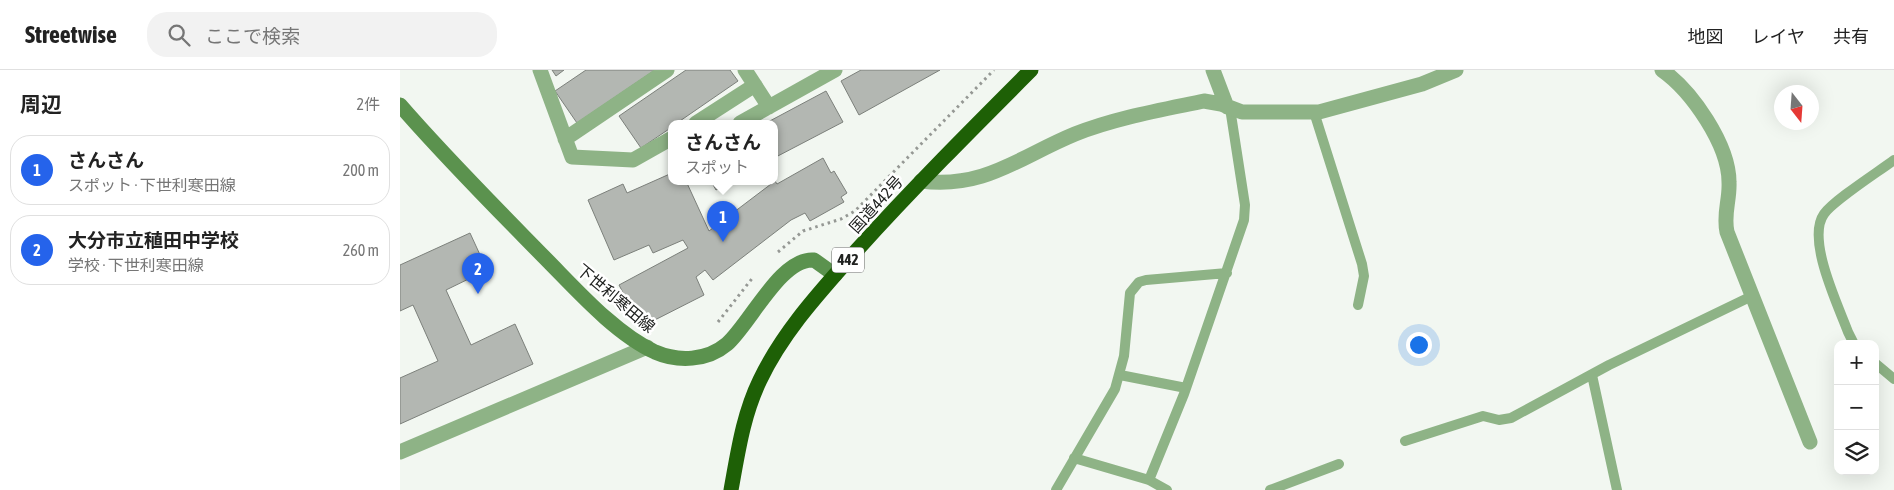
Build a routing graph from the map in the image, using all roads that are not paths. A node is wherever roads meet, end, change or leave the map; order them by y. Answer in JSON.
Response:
{"nodes":[{"id":1,"x":540,"y":70,"type":"edge"},
{"id":2,"x":667,"y":70,"type":"edge"},
{"id":3,"x":745,"y":70,"type":"edge"},
{"id":4,"x":835,"y":70,"type":"edge"},
{"id":5,"x":1031,"y":70,"type":"edge"},
{"id":6,"x":1213,"y":70,"type":"edge"},
{"id":7,"x":1456,"y":70,"type":"edge"},
{"id":8,"x":1662,"y":70,"type":"edge"},
{"id":9,"x":755,"y":85,"type":"junction"},
{"id":10,"x":400,"y":105,"type":"edge"},
{"id":11,"x":769,"y":107,"type":"junction"},
{"id":12,"x":1229,"y":108,"type":"junction"},
{"id":13,"x":1314,"y":112,"type":"junction"},
{"id":14,"x":701,"y":120,"type":"edge"},
{"id":15,"x":745,"y":120,"type":"edge"},
{"id":16,"x":565,"y":139,"type":"junction"},
{"id":17,"x":668,"y":140,"type":"edge"},
{"id":18,"x":1894,"y":160,"type":"edge"},
{"id":19,"x":921,"y":181,"type":"junction"},
{"id":20,"x":1227,"y":273,"type":"junction"},
{"id":21,"x":835,"y":275,"type":"junction"},
{"id":22,"x":1752,"y":296,"type":"junction"},
{"id":23,"x":1358,"y":305,"type":"dead end"},
{"id":24,"x":1852,"y":340,"type":"edge"},
{"id":25,"x":647,"y":347,"type":"junction"},
{"id":26,"x":1879,"y":366,"type":"edge"},
{"id":27,"x":1592,"y":374,"type":"junction"},
{"id":28,"x":1120,"y":375,"type":"junction"},
{"id":29,"x":1894,"y":379,"type":"edge"},
{"id":30,"x":1186,"y":388,"type":"junction"},
{"id":31,"x":1405,"y":441,"type":"dead end"},
{"id":32,"x":1810,"y":442,"type":"dead end"},
{"id":33,"x":400,"y":452,"type":"edge"},
{"id":34,"x":1074,"y":458,"type":"junction"},
{"id":35,"x":1339,"y":464,"type":"dead end"},
{"id":36,"x":1150,"y":480,"type":"junction"},
{"id":37,"x":731,"y":490,"type":"edge"},
{"id":38,"x":1056,"y":490,"type":"edge"},
{"id":39,"x":1167,"y":490,"type":"edge"},
{"id":40,"x":1270,"y":490,"type":"edge"},
{"id":41,"x":1616,"y":490,"type":"edge"}],
"edges":[{"from":1,"to":16,"type":"street"},
{"from":2,"to":16,"type":"street"},
{"from":3,"to":9,"type":"street"},
{"from":4,"to":11,"type":"street"},
{"from":5,"to":19,"type":"highway","name":"国道442号","number":"442"},
{"from":6,"to":12,"type":"street"},
{"from":7,"to":13,"type":"street"},
{"from":8,"to":22,"type":"street"},
{"from":9,"to":11,"type":"street"},
{"from":9,"to":14,"type":"street"},
{"from":10,"to":25,"type":"main road","name":"下世利寒田線"},
{"from":11,"to":15,"type":"street"},
{"from":12,"to":13,"type":"street"},
{"from":12,"to":19,"type":"street"},
{"from":12,"to":20,"type":"lane"},
{"from":13,"to":23,"type":"lane"},
{"from":16,"to":17,"type":"street"},
{"from":18,"to":24,"type":"lane"},
{"from":19,"to":21,"type":"highway","name":"国道442号","number":"442"},
{"from":20,"to":28,"type":"lane"},
{"from":20,"to":30,"type":"lane"},
{"from":21,"to":25,"type":"main road","name":"下世利寒田線"},
{"from":21,"to":37,"type":"highway","name":"国道442号","number":"442"},
{"from":22,"to":27,"type":"lane"},
{"from":22,"to":32,"type":"street"},
{"from":25,"to":33,"type":"street"},
{"from":26,"to":29,"type":"lane"},
{"from":27,"to":31,"type":"lane"},
{"from":27,"to":41,"type":"lane"},
{"from":28,"to":30,"type":"lane"},
{"from":28,"to":34,"type":"lane"},
{"from":30,"to":36,"type":"lane"},
{"from":34,"to":36,"type":"lane"},
{"from":34,"to":38,"type":"lane"},
{"from":35,"to":40,"type":"lane"},
{"from":36,"to":39,"type":"lane"}]}
